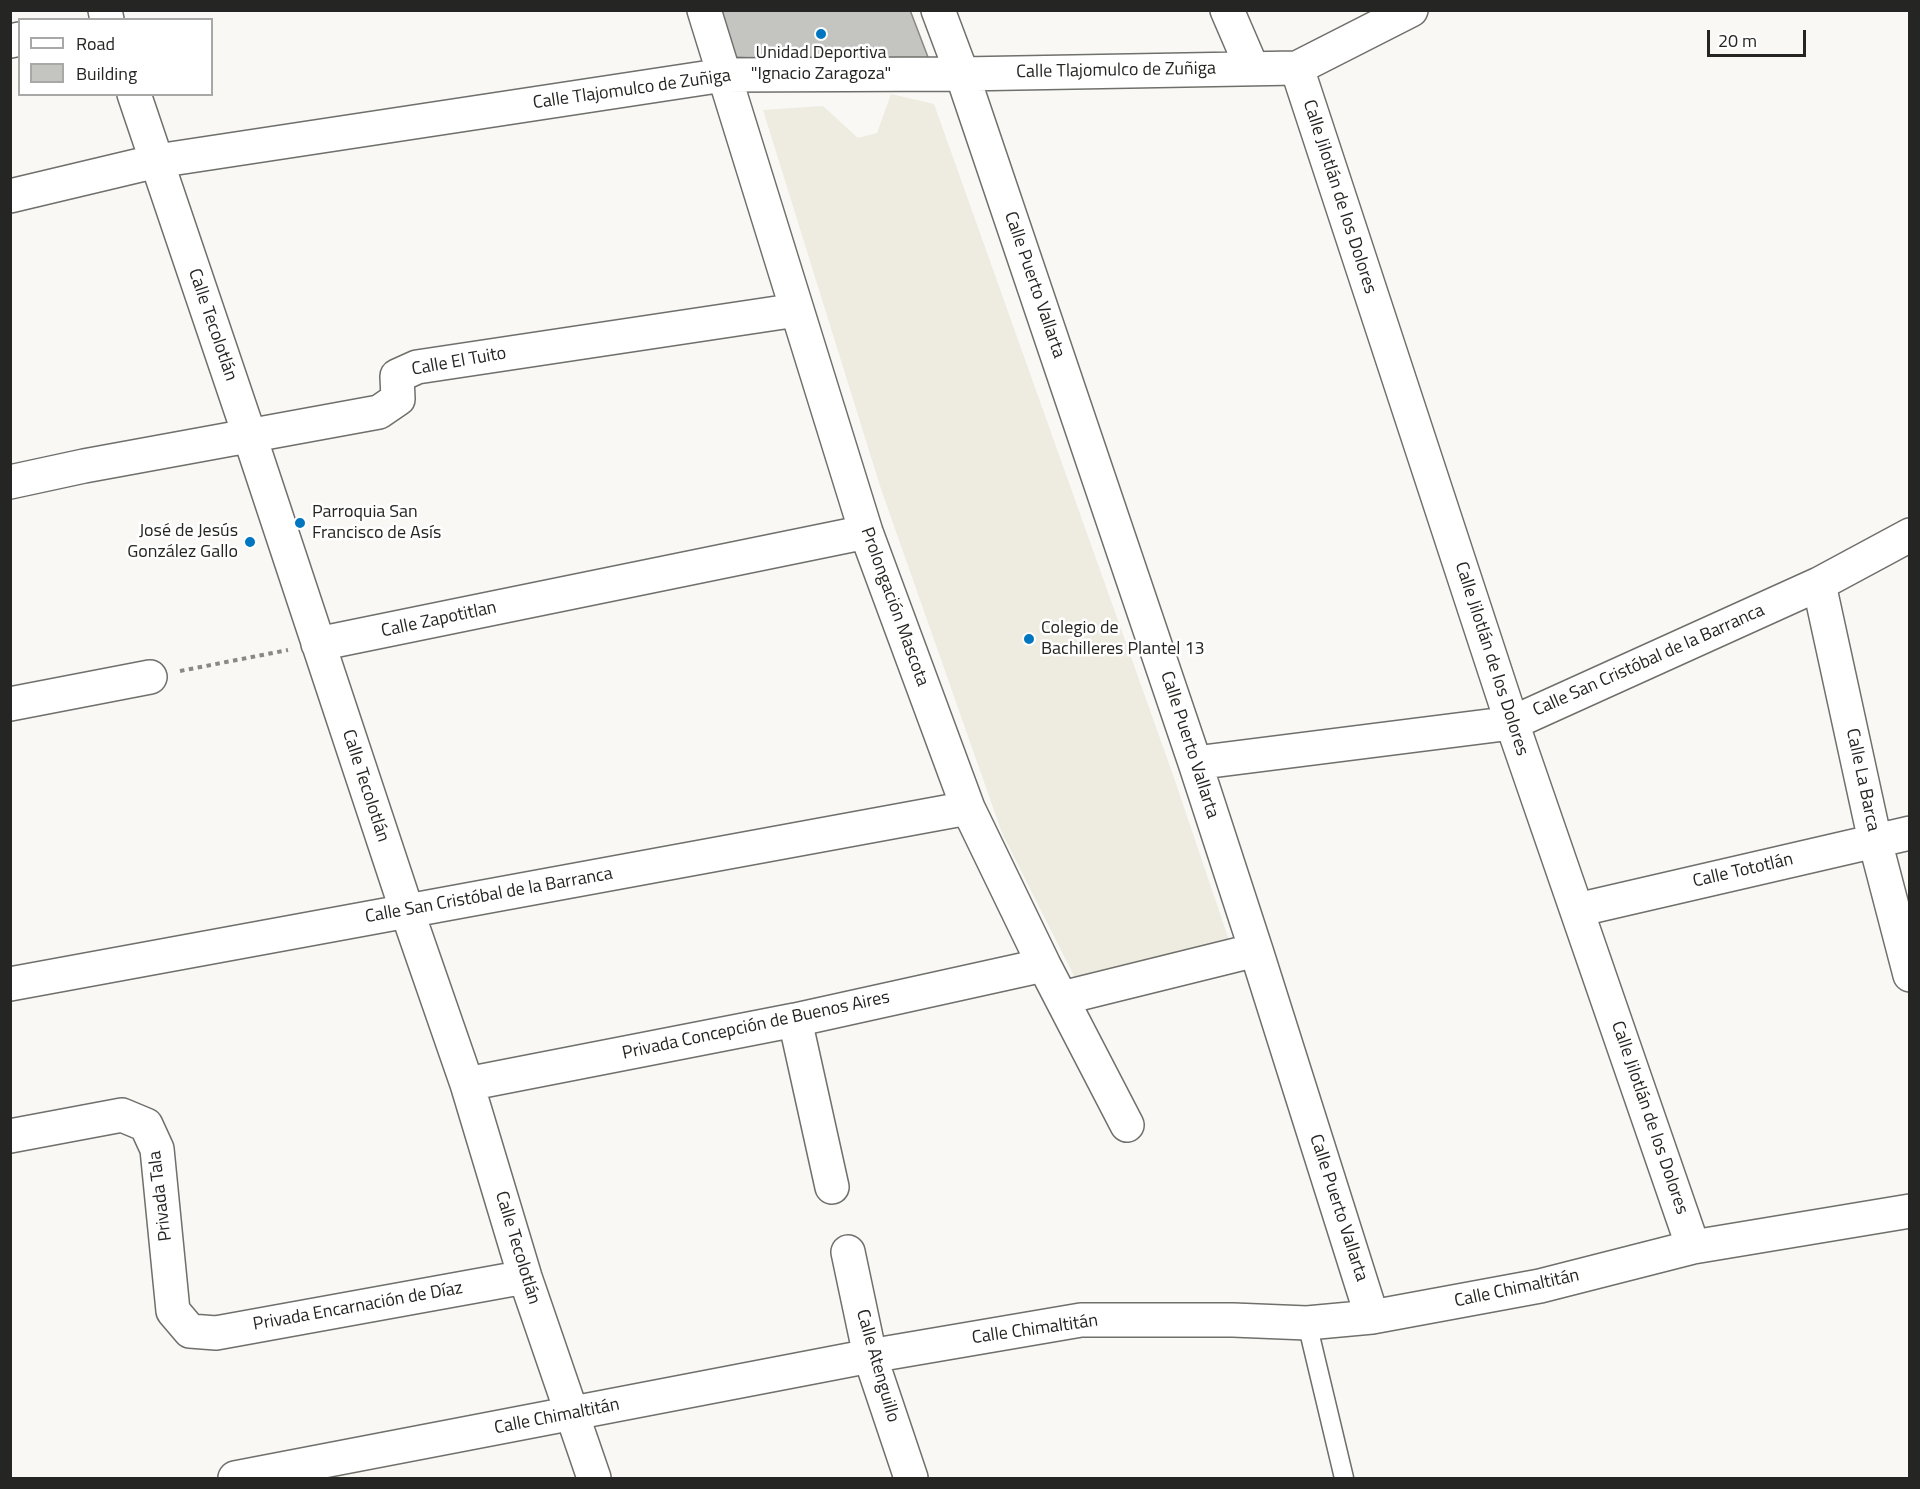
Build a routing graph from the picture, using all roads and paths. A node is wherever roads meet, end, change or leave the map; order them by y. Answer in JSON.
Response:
{"nodes":[{"id":1,"x":704,"y":10,"type":"edge"},
{"id":2,"x":938,"y":10,"type":"edge"},
{"id":3,"x":1227,"y":10,"type":"edge"},
{"id":4,"x":1412,"y":10,"type":"edge"},
{"id":5,"x":1252,"y":68,"type":"junction"},
{"id":6,"x":1297,"y":68,"type":"junction"},
{"id":7,"x":962,"y":74,"type":"junction"},
{"id":8,"x":724,"y":75,"type":"junction"},
{"id":9,"x":135,"y":96,"type":"edge"},
{"id":10,"x":157,"y":161,"type":"junction"},
{"id":11,"x":10,"y":196,"type":"edge"},
{"id":12,"x":796,"y":310,"type":"junction"},
{"id":13,"x":250,"y":437,"type":"junction"},
{"id":14,"x":10,"y":482,"type":"edge"},
{"id":15,"x":866,"y":532,"type":"junction"},
{"id":16,"x":1910,"y":535,"type":"edge"},
{"id":17,"x":1819,"y":584,"type":"junction"},
{"id":18,"x":318,"y":644,"type":"junction"},
{"id":19,"x":150,"y":676,"type":"joint"},
{"id":20,"x":10,"y":704,"type":"edge"},
{"id":21,"x":1512,"y":723,"type":"junction"},
{"id":22,"x":1195,"y":763,"type":"junction"},
{"id":23,"x":968,"y":808,"type":"junction"},
{"id":24,"x":1910,"y":832,"type":"edge"},
{"id":25,"x":1875,"y":841,"type":"junction"},
{"id":26,"x":1577,"y":910,"type":"junction"},
{"id":27,"x":406,"y":911,"type":"junction"},
{"id":28,"x":1256,"y":950,"type":"junction"},
{"id":29,"x":1044,"y":965,"type":"junction"},
{"id":30,"x":1910,"y":975,"type":"edge"},
{"id":31,"x":10,"y":984,"type":"edge"},
{"id":32,"x":1062,"y":998,"type":"junction"},
{"id":33,"x":795,"y":1020,"type":"junction"},
{"id":34,"x":467,"y":1084,"type":"junction"},
{"id":35,"x":1127,"y":1125,"type":"dead end"},
{"id":36,"x":10,"y":1136,"type":"edge"},
{"id":37,"x":832,"y":1187,"type":"dead end"},
{"id":38,"x":1910,"y":1211,"type":"edge"},
{"id":39,"x":1693,"y":1247,"type":"junction"},
{"id":40,"x":848,"y":1252,"type":"dead end"},
{"id":41,"x":525,"y":1277,"type":"junction"},
{"id":42,"x":1372,"y":1317,"type":"junction"},
{"id":43,"x":1307,"y":1323,"type":"junction"},
{"id":44,"x":190,"y":1331,"type":"joint"},
{"id":45,"x":870,"y":1356,"type":"junction"},
{"id":46,"x":573,"y":1414,"type":"junction"},
{"id":47,"x":323,"y":1470,"type":"edge"},
{"id":48,"x":235,"y":1479,"type":"edge"},
{"id":49,"x":594,"y":1479,"type":"edge"},
{"id":50,"x":911,"y":1479,"type":"edge"},
{"id":51,"x":1344,"y":1479,"type":"edge"}],
"edges":[{"from":1,"to":8,"type":"street","name":"Prolongación Mascota"},
{"from":2,"to":7,"type":"street","name":"Calle Puerto Vallarta"},
{"from":3,"to":5,"type":"street"},
{"from":4,"to":6,"type":"street"},
{"from":5,"to":6,"type":"street","name":"Calle Tlajomulco de Zuñiga"},
{"from":5,"to":7,"type":"street","name":"Calle Tlajomulco de Zuñiga"},
{"from":6,"to":21,"type":"street","name":"Calle Jilotlán de los Dolores"},
{"from":7,"to":8,"type":"street","name":"Calle Tlajomulco de Zuñiga"},
{"from":7,"to":22,"type":"street","name":"Calle Puerto Vallarta"},
{"from":8,"to":10,"type":"street","name":"Calle Tlajomulco de Zuñiga"},
{"from":8,"to":12,"type":"street","name":"Prolongación Mascota"},
{"from":9,"to":10,"type":"street","name":"Calle Tecolotlán"},
{"from":10,"to":11,"type":"street","name":"Calle Tlajomulco de Zuñiga"},
{"from":10,"to":13,"type":"street","name":"Calle Tecolotlán"},
{"from":12,"to":13,"type":"street","name":"Calle El Tuito"},
{"from":12,"to":15,"type":"street","name":"Prolongación Mascota"},
{"from":13,"to":14,"type":"street","name":"Calle El Tuito"},
{"from":13,"to":18,"type":"street","name":"Calle Tecolotlán"},
{"from":15,"to":18,"type":"street","name":"Calle Zapotitlan"},
{"from":15,"to":23,"type":"street","name":"Prolongación Mascota"},
{"from":16,"to":17,"type":"street","name":"Calle San Cristóbal de la Barranca"},
{"from":17,"to":21,"type":"street","name":"Calle San Cristóbal de la Barranca"},
{"from":17,"to":25,"type":"street","name":"Calle La Barca"},
{"from":18,"to":19,"type":"path"},
{"from":18,"to":27,"type":"street","name":"Calle Tecolotlán"},
{"from":19,"to":20,"type":"street"},
{"from":21,"to":22,"type":"street","name":"Calle San Cristóbal de la Barranca"},
{"from":21,"to":26,"type":"street","name":"Calle Jilotlán de los Dolores"},
{"from":22,"to":28,"type":"street","name":"Calle Puerto Vallarta"},
{"from":23,"to":27,"type":"street","name":"Calle San Cristóbal de la Barranca"},
{"from":23,"to":29,"type":"street","name":"Prolongación Mascota"},
{"from":24,"to":25,"type":"street","name":"Calle Tototlán"},
{"from":25,"to":26,"type":"street","name":"Calle Tototlán"},
{"from":25,"to":30,"type":"street","name":"Calle La Barca"},
{"from":26,"to":39,"type":"street","name":"Calle Jilotlán de los Dolores"},
{"from":27,"to":31,"type":"street","name":"Calle San Cristóbal de la Barranca"},
{"from":27,"to":34,"type":"street","name":"Calle Tecolotlán"},
{"from":28,"to":32,"type":"street"},
{"from":28,"to":42,"type":"street","name":"Calle Puerto Vallarta"},
{"from":29,"to":32,"type":"street","name":"Prolongación Mascota"},
{"from":29,"to":33,"type":"street","name":"Privada Concepción de Buenos Aires"},
{"from":32,"to":35,"type":"street","name":"Prolongación Mascota"},
{"from":33,"to":34,"type":"street","name":"Privada Concepción de Buenos Aires"},
{"from":33,"to":37,"type":"street"},
{"from":34,"to":41,"type":"street","name":"Calle Tecolotlán"},
{"from":36,"to":44,"type":"street","name":"Privada Tala"},
{"from":38,"to":39,"type":"street","name":"Calle Chimaltitán"},
{"from":39,"to":42,"type":"street","name":"Calle Chimaltitán"},
{"from":40,"to":45,"type":"street","name":"Calle Atenguillo"},
{"from":41,"to":44,"type":"street","name":"Privada Encarnación de Díaz"},
{"from":41,"to":46,"type":"street","name":"Calle Tecolotlán"},
{"from":42,"to":43,"type":"street","name":"Calle Chimaltitán"},
{"from":43,"to":45,"type":"street","name":"Calle Chimaltitán"},
{"from":43,"to":51,"type":"lane"},
{"from":45,"to":46,"type":"street","name":"Calle Chimaltitán"},
{"from":45,"to":50,"type":"street","name":"Calle Atenguillo"},
{"from":46,"to":47,"type":"street","name":"Calle Chimaltitán"},
{"from":46,"to":49,"type":"street","name":"Calle Tecolotlán"},
{"from":47,"to":48,"type":"street","name":"Calle Chimaltitán"}]}
